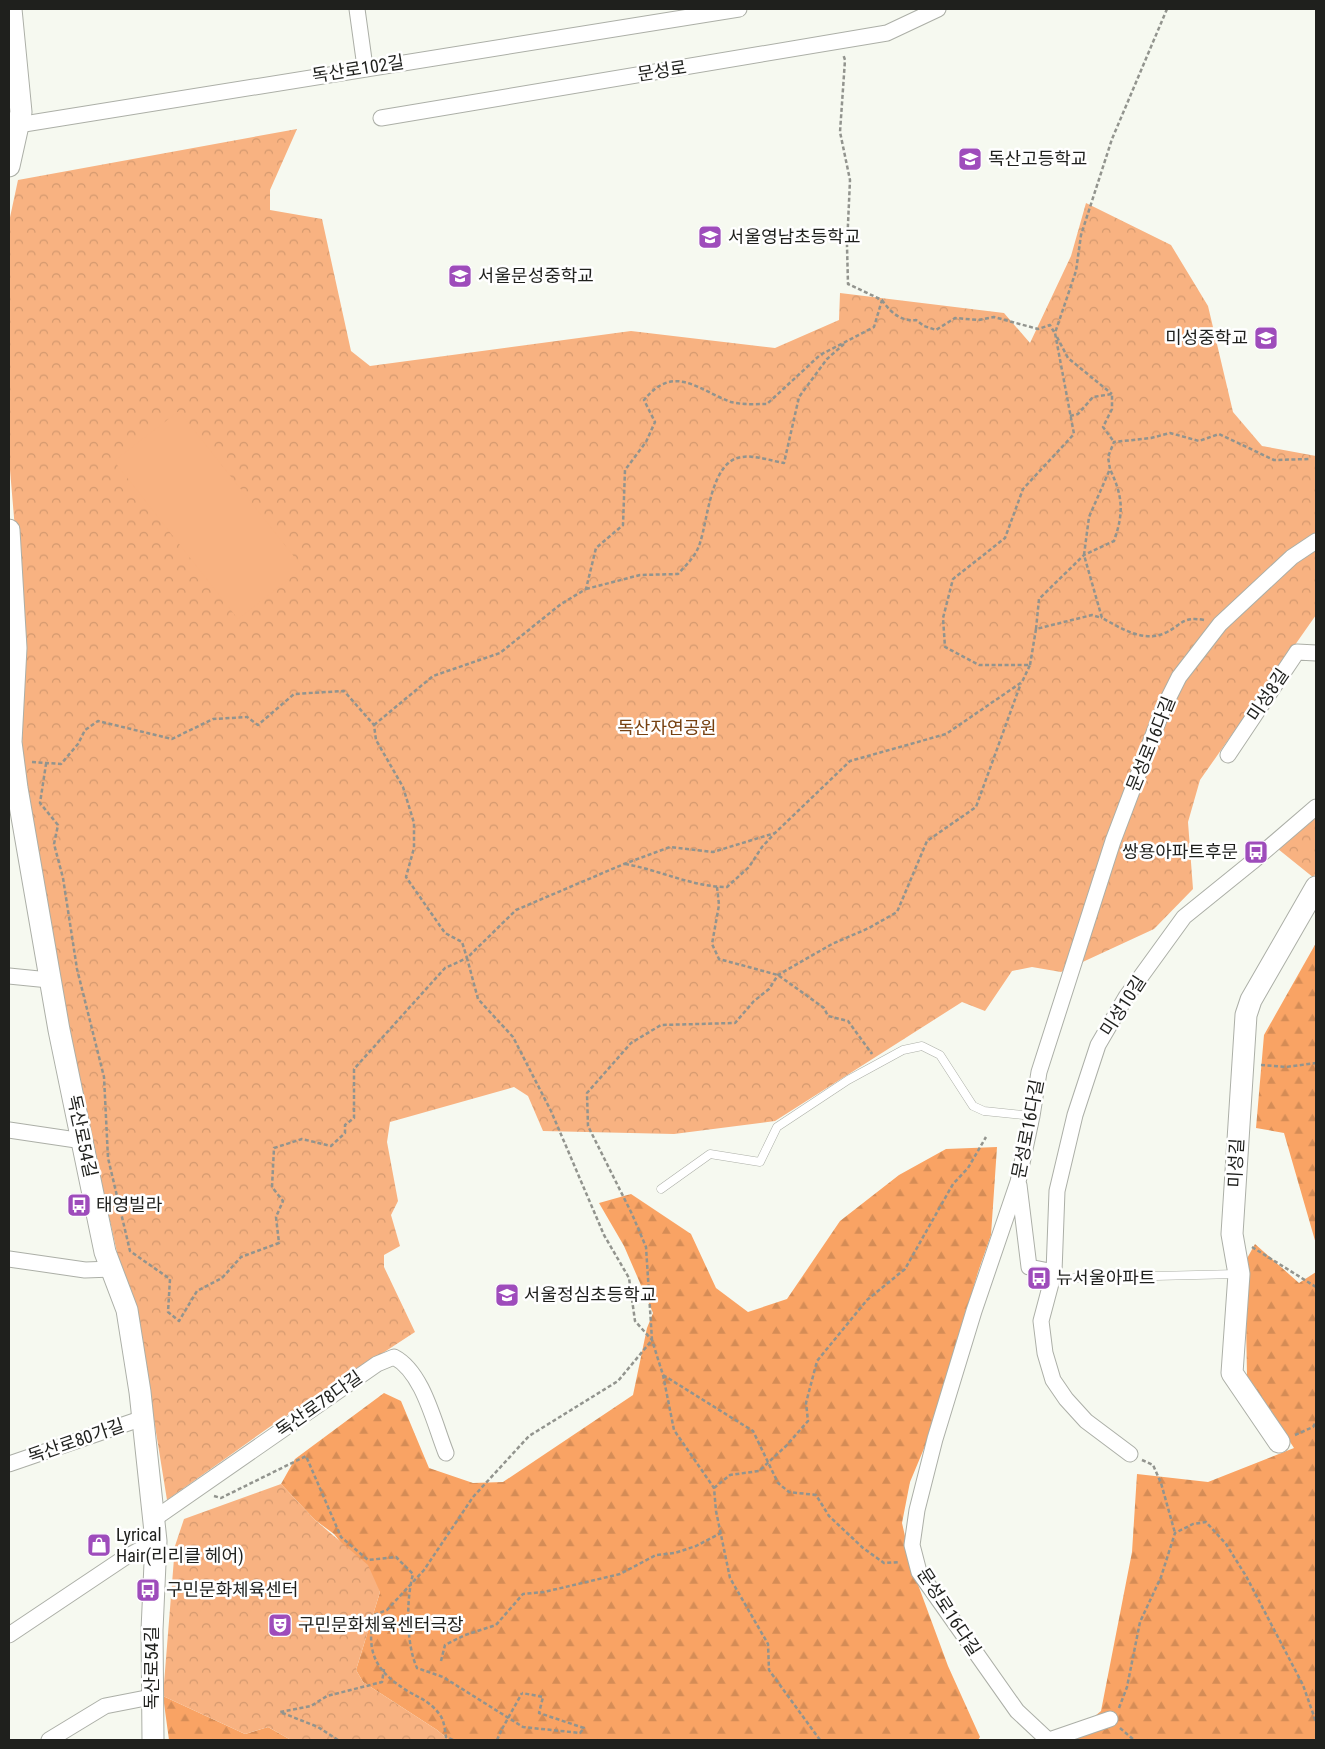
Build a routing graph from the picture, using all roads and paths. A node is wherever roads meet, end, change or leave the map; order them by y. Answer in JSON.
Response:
{"nodes":[{"id":1,"x":11,"y":9,"type":"edge"},
{"id":2,"x":357,"y":9,"type":"edge"},
{"id":3,"x":740,"y":9,"type":"edge"},
{"id":4,"x":938,"y":9,"type":"edge"},
{"id":5,"x":1167,"y":9,"type":"edge"},
{"id":6,"x":675,"y":13,"type":"edge"},
{"id":7,"x":839,"y":42,"type":"junction"},
{"id":8,"x":365,"y":67,"type":"junction"},
{"id":9,"x":381,"y":118,"type":"dead end"},
{"id":10,"x":18,"y":125,"type":"junction"},
{"id":11,"x":9,"y":166,"type":"edge"},
{"id":12,"x":882,"y":300,"type":"junction"},
{"id":13,"x":1055,"y":333,"type":"junction"},
{"id":14,"x":847,"y":341,"type":"junction"},
{"id":15,"x":1112,"y":394,"type":"junction"},
{"id":16,"x":1070,"y":416,"type":"junction"},
{"id":17,"x":1114,"y":442,"type":"junction"},
{"id":18,"x":1310,"y":458,"type":"dead end"},
{"id":19,"x":1110,"y":469,"type":"junction"},
{"id":20,"x":9,"y":530,"type":"edge"},
{"id":21,"x":1316,"y":541,"type":"edge"},
{"id":22,"x":1084,"y":555,"type":"junction"},
{"id":23,"x":586,"y":589,"type":"junction"},
{"id":24,"x":1102,"y":618,"type":"junction"},
{"id":25,"x":1217,"y":628,"type":"junction"},
{"id":26,"x":1036,"y":629,"type":"junction"},
{"id":27,"x":1316,"y":653,"type":"edge"},
{"id":28,"x":1030,"y":665,"type":"junction"},
{"id":29,"x":1022,"y":682,"type":"junction"},
{"id":30,"x":12,"y":683,"type":"edge"},
{"id":31,"x":374,"y":725,"type":"junction"},
{"id":32,"x":1228,"y":755,"type":"dead end"},
{"id":33,"x":13,"y":760,"type":"junction"},
{"id":34,"x":46,"y":764,"type":"junction"},
{"id":35,"x":1316,"y":807,"type":"edge"},
{"id":36,"x":15,"y":811,"type":"edge"},
{"id":37,"x":775,"y":833,"type":"junction"},
{"id":38,"x":624,"y":864,"type":"junction"},
{"id":39,"x":717,"y":887,"type":"junction"},
{"id":40,"x":1316,"y":887,"type":"edge"},
{"id":41,"x":467,"y":958,"type":"junction"},
{"id":42,"x":778,"y":975,"type":"junction"},
{"id":43,"x":9,"y":976,"type":"edge"},
{"id":44,"x":49,"y":980,"type":"junction"},
{"id":45,"x":1316,"y":1063,"type":"edge"},
{"id":46,"x":878,"y":1064,"type":"junction"},
{"id":47,"x":1242,"y":1064,"type":"junction"},
{"id":48,"x":1032,"y":1116,"type":"junction"},
{"id":49,"x":9,"y":1130,"type":"edge"},
{"id":50,"x":986,"y":1137,"type":"dead end"},
{"id":51,"x":83,"y":1141,"type":"junction"},
{"id":52,"x":1018,"y":1182,"type":"junction"},
{"id":53,"x":661,"y":1189,"type":"dead end"},
{"id":54,"x":1232,"y":1234,"type":"junction"},
{"id":55,"x":9,"y":1259,"type":"edge"},
{"id":56,"x":112,"y":1269,"type":"junction"},
{"id":57,"x":1054,"y":1272,"type":"junction"},
{"id":58,"x":1239,"y":1274,"type":"junction"},
{"id":59,"x":1074,"y":1278,"type":"dead end"},
{"id":60,"x":1316,"y":1287,"type":"edge"},
{"id":61,"x":652,"y":1340,"type":"junction"},
{"id":62,"x":663,"y":1374,"type":"junction"},
{"id":63,"x":143,"y":1418,"type":"junction"},
{"id":64,"x":1316,"y":1422,"type":"edge"},
{"id":65,"x":1279,"y":1442,"type":"joint"},
{"id":66,"x":446,"y":1453,"type":"dead end"},
{"id":67,"x":1130,"y":1454,"type":"joint"},
{"id":68,"x":769,"y":1462,"type":"junction"},
{"id":69,"x":9,"y":1464,"type":"edge"},
{"id":70,"x":714,"y":1488,"type":"junction"},
{"id":71,"x":194,"y":1491,"type":"junction"},
{"id":72,"x":154,"y":1519,"type":"junction"},
{"id":73,"x":721,"y":1533,"type":"junction"},
{"id":74,"x":1175,"y":1533,"type":"junction"},
{"id":75,"x":156,"y":1541,"type":"junction"},
{"id":76,"x":904,"y":1561,"type":"dead end"},
{"id":77,"x":410,"y":1586,"type":"junction"},
{"id":78,"x":9,"y":1634,"type":"edge"},
{"id":79,"x":441,"y":1661,"type":"dead end"},
{"id":80,"x":384,"y":1669,"type":"junction"},
{"id":81,"x":151,"y":1697,"type":"junction"},
{"id":82,"x":1110,"y":1719,"type":"joint"},
{"id":83,"x":1316,"y":1722,"type":"edge"},
{"id":84,"x":49,"y":1740,"type":"edge"},
{"id":85,"x":153,"y":1740,"type":"edge"},
{"id":86,"x":338,"y":1740,"type":"edge"},
{"id":87,"x":453,"y":1740,"type":"edge"},
{"id":88,"x":497,"y":1740,"type":"edge"},
{"id":89,"x":820,"y":1740,"type":"edge"},
{"id":90,"x":1049,"y":1740,"type":"edge"}],
"edges":[{"from":1,"to":10,"type":"street"},
{"from":2,"to":8,"type":"street"},
{"from":3,"to":6,"type":"street","name":"독산로102길"},
{"from":4,"to":7,"type":"street","name":"문성로"},
{"from":5,"to":13,"type":"path"},
{"from":6,"to":8,"type":"street","name":"독산로102길"},
{"from":7,"to":9,"type":"street","name":"문성로"},
{"from":7,"to":12,"type":"path"},
{"from":8,"to":10,"type":"street","name":"독산로102길"},
{"from":10,"to":11,"type":"street"},
{"from":12,"to":13,"type":"path"},
{"from":12,"to":14,"type":"path"},
{"from":13,"to":15,"type":"path"},
{"from":13,"to":16,"type":"path"},
{"from":14,"to":23,"type":"path"},
{"from":14,"to":23,"type":"path"},
{"from":15,"to":16,"type":"path"},
{"from":15,"to":17,"type":"path"},
{"from":16,"to":28,"type":"path"},
{"from":17,"to":18,"type":"path"},
{"from":17,"to":19,"type":"path"},
{"from":19,"to":22,"type":"path"},
{"from":19,"to":22,"type":"path"},
{"from":20,"to":30,"type":"street","name":"독산로54길"},
{"from":21,"to":25,"type":"street","name":"문성로16다길"},
{"from":22,"to":24,"type":"path"},
{"from":22,"to":26,"type":"path"},
{"from":23,"to":31,"type":"path"},
{"from":24,"to":25,"type":"path"},
{"from":24,"to":26,"type":"path"},
{"from":25,"to":48,"type":"street","name":"문성로16다길"},
{"from":26,"to":28,"type":"path"},
{"from":27,"to":32,"type":"street","name":"미성8길"},
{"from":28,"to":29,"type":"path"},
{"from":29,"to":37,"type":"path"},
{"from":29,"to":42,"type":"path"},
{"from":30,"to":33,"type":"street","name":"독산로54길"},
{"from":31,"to":34,"type":"path"},
{"from":31,"to":41,"type":"path"},
{"from":33,"to":34,"type":"path"},
{"from":33,"to":36,"type":"street","name":"독산로54길"},
{"from":34,"to":41,"type":"path"},
{"from":35,"to":57,"type":"street","name":"미성10길"},
{"from":36,"to":44,"type":"street","name":"독산로54길"},
{"from":37,"to":38,"type":"path"},
{"from":37,"to":39,"type":"path"},
{"from":38,"to":39,"type":"path"},
{"from":38,"to":41,"type":"path"},
{"from":39,"to":42,"type":"path"},
{"from":40,"to":47,"type":"street","name":"미성길"},
{"from":41,"to":61,"type":"path"},
{"from":42,"to":46,"type":"path"},
{"from":42,"to":61,"type":"path"},
{"from":43,"to":44,"type":"street"},
{"from":44,"to":51,"type":"street","name":"독산로54길"},
{"from":45,"to":47,"type":"path"},
{"from":46,"to":48,"type":"lane"},
{"from":46,"to":53,"type":"lane"},
{"from":47,"to":54,"type":"street","name":"미성길"},
{"from":48,"to":52,"type":"street","name":"문성로16다길"},
{"from":49,"to":51,"type":"street"},
{"from":50,"to":68,"type":"path"},
{"from":51,"to":56,"type":"street","name":"독산로54길"},
{"from":52,"to":57,"type":"street"},
{"from":52,"to":90,"type":"street","name":"문성로16다길"},
{"from":54,"to":58,"type":"street","name":"미성길"},
{"from":54,"to":60,"type":"path"},
{"from":55,"to":56,"type":"street"},
{"from":56,"to":63,"type":"street","name":"독산로54길"},
{"from":57,"to":67,"type":"street","name":"미성10길"},
{"from":58,"to":59,"type":"lane"},
{"from":58,"to":65,"type":"street","name":"미성길"},
{"from":61,"to":62,"type":"path"},
{"from":61,"to":77,"type":"path"},
{"from":62,"to":68,"type":"path"},
{"from":62,"to":70,"type":"path"},
{"from":63,"to":69,"type":"street","name":"독산로80가길"},
{"from":63,"to":72,"type":"street","name":"독산로54길"},
{"from":64,"to":65,"type":"path"},
{"from":66,"to":71,"type":"street","name":"독산로78다길"},
{"from":67,"to":74,"type":"path"},
{"from":68,"to":70,"type":"path"},
{"from":68,"to":76,"type":"path"},
{"from":70,"to":73,"type":"path"},
{"from":71,"to":72,"type":"street","name":"독산로78다길"},
{"from":71,"to":77,"type":"path"},
{"from":72,"to":75,"type":"street","name":"독산로54길"},
{"from":73,"to":79,"type":"path"},
{"from":73,"to":89,"type":"path"},
{"from":74,"to":82,"type":"path"},
{"from":74,"to":83,"type":"path"},
{"from":75,"to":78,"type":"street"},
{"from":75,"to":81,"type":"street","name":"독산로54길"},
{"from":77,"to":80,"type":"path"},
{"from":77,"to":88,"type":"path","bridge":true},
{"from":80,"to":86,"type":"path"},
{"from":80,"to":87,"type":"path"},
{"from":81,"to":84,"type":"street"},
{"from":81,"to":85,"type":"street","name":"독산로54길"},
{"from":82,"to":90,"type":"street","name":"문성로16다길"}]}
